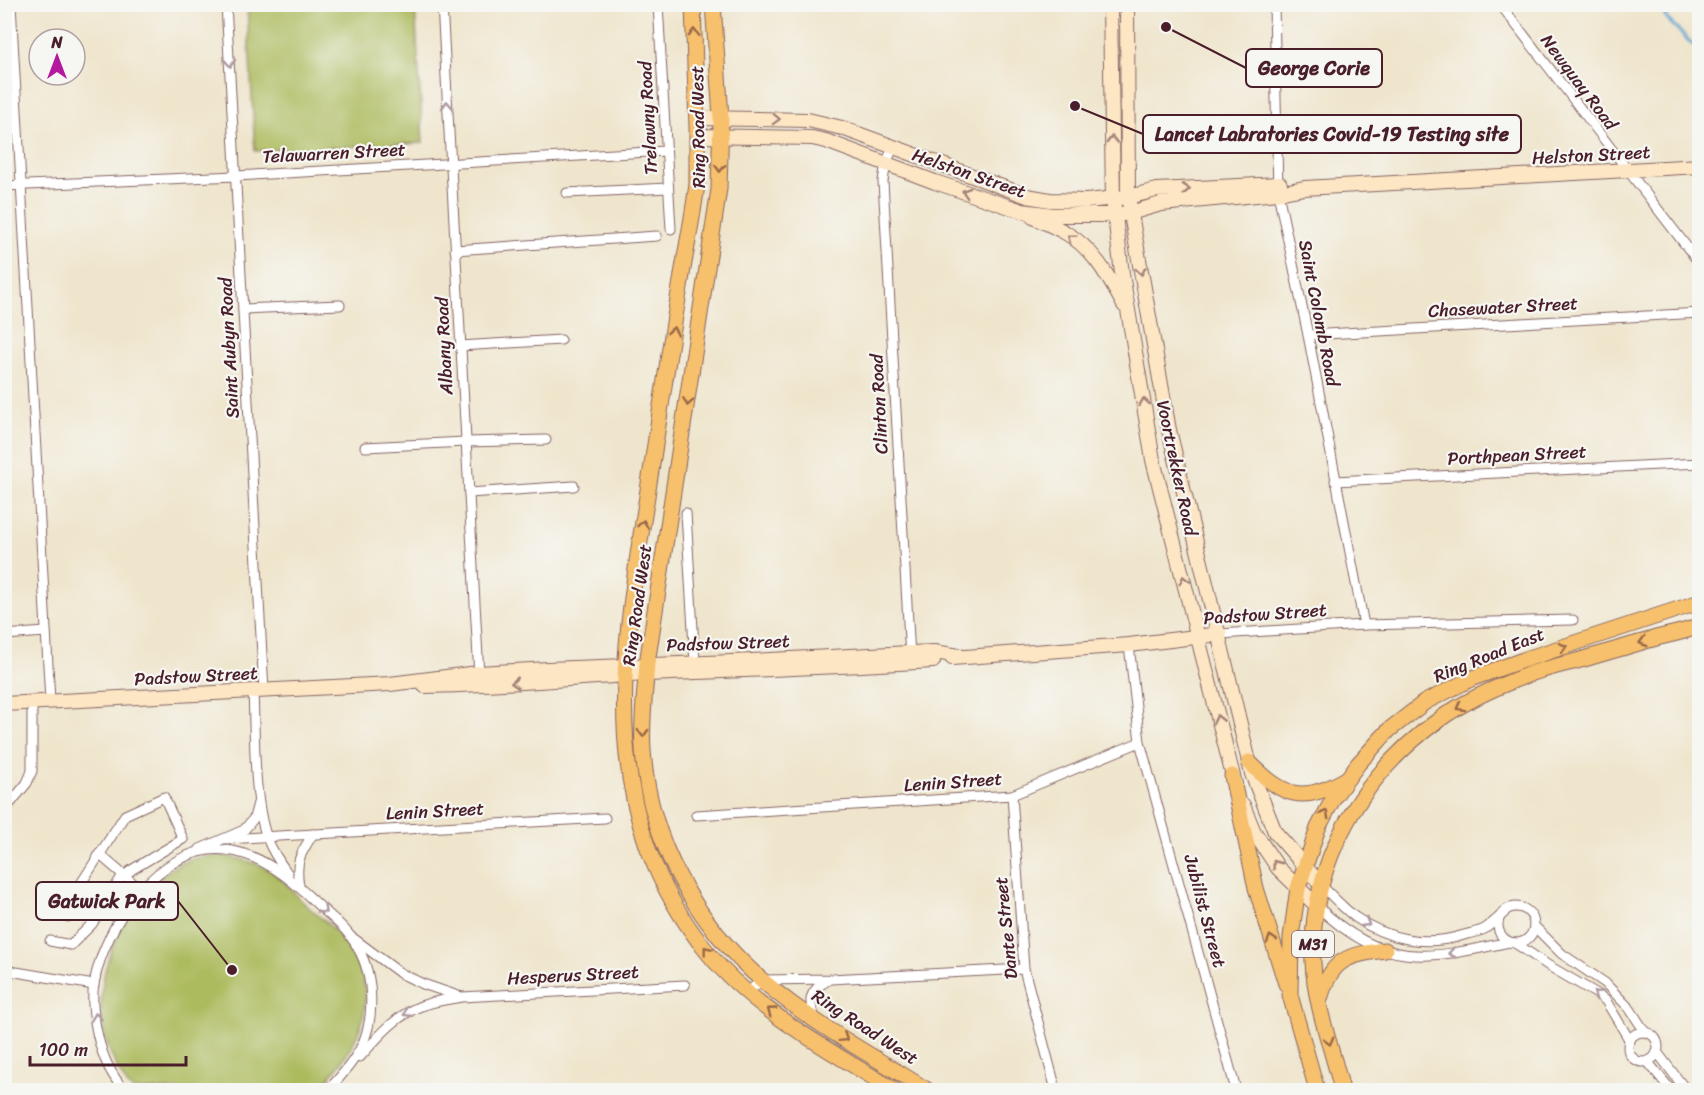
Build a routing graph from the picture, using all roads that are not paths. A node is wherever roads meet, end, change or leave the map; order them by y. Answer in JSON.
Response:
{"nodes":[{"id":1,"x":11,"y":4,"type":"edge"},
{"id":2,"x":226,"y":4,"type":"edge"},
{"id":3,"x":442,"y":4,"type":"edge"},
{"id":4,"x":658,"y":4,"type":"edge"},
{"id":5,"x":693,"y":4,"type":"edge"},
{"id":6,"x":721,"y":4,"type":"edge"},
{"id":7,"x":1110,"y":4,"type":"edge"},
{"id":8,"x":1127,"y":4,"type":"edge"},
{"id":9,"x":1274,"y":4,"type":"edge"},
{"id":10,"x":1500,"y":4,"type":"edge"},
{"id":11,"x":713,"y":12,"type":"edge"},
{"id":12,"x":721,"y":117,"type":"junction"},
{"id":13,"x":697,"y":118,"type":"junction"},
{"id":14,"x":697,"y":136,"type":"junction"},
{"id":15,"x":720,"y":136,"type":"junction"},
{"id":16,"x":894,"y":146,"type":"junction"},
{"id":17,"x":666,"y":151,"type":"junction"},
{"id":18,"x":450,"y":163,"type":"junction"},
{"id":19,"x":886,"y":163,"type":"junction"},
{"id":20,"x":1700,"y":166,"type":"edge"},
{"id":21,"x":1627,"y":171,"type":"junction"},
{"id":22,"x":236,"y":176,"type":"junction"},
{"id":23,"x":21,"y":185,"type":"junction"},
{"id":24,"x":4,"y":186,"type":"edge"},
{"id":25,"x":668,"y":188,"type":"junction"},
{"id":26,"x":1277,"y":189,"type":"junction"},
{"id":27,"x":567,"y":193,"type":"dead end"},
{"id":28,"x":1128,"y":197,"type":"junction"},
{"id":29,"x":1113,"y":199,"type":"junction"},
{"id":30,"x":1022,"y":212,"type":"junction"},
{"id":31,"x":1130,"y":213,"type":"junction"},
{"id":32,"x":1115,"y":215,"type":"junction"},
{"id":33,"x":670,"y":229,"type":"dead end"},
{"id":34,"x":657,"y":236,"type":"dead end"},
{"id":35,"x":455,"y":250,"type":"junction"},
{"id":36,"x":1700,"y":264,"type":"edge"},
{"id":37,"x":340,"y":305,"type":"dead end"},
{"id":38,"x":243,"y":309,"type":"junction"},
{"id":39,"x":1700,"y":313,"type":"edge"},
{"id":40,"x":1131,"y":317,"type":"junction"},
{"id":41,"x":1308,"y":335,"type":"junction"},
{"id":42,"x":561,"y":340,"type":"dead end"},
{"id":43,"x":460,"y":346,"type":"junction"},
{"id":44,"x":546,"y":440,"type":"dead end"},
{"id":45,"x":465,"y":442,"type":"junction"},
{"id":46,"x":365,"y":447,"type":"dead end"},
{"id":47,"x":1700,"y":463,"type":"edge"},
{"id":48,"x":1335,"y":480,"type":"junction"},
{"id":49,"x":574,"y":486,"type":"dead end"},
{"id":50,"x":469,"y":493,"type":"junction"},
{"id":51,"x":686,"y":513,"type":"dead end"},
{"id":52,"x":1700,"y":602,"type":"edge"},
{"id":53,"x":1573,"y":620,"type":"dead end"},
{"id":54,"x":1364,"y":625,"type":"junction"},
{"id":55,"x":1700,"y":626,"type":"edge"},
{"id":56,"x":46,"y":632,"type":"junction"},
{"id":57,"x":1220,"y":634,"type":"junction"},
{"id":58,"x":4,"y":635,"type":"edge"},
{"id":59,"x":1199,"y":637,"type":"junction"},
{"id":60,"x":1129,"y":645,"type":"junction"},
{"id":61,"x":1538,"y":655,"type":"junction"},
{"id":62,"x":910,"y":657,"type":"junction"},
{"id":63,"x":695,"y":663,"type":"junction"},
{"id":64,"x":647,"y":669,"type":"junction"},
{"id":65,"x":1548,"y":669,"type":"junction"},
{"id":66,"x":626,"y":671,"type":"junction"},
{"id":67,"x":479,"y":679,"type":"junction"},
{"id":68,"x":258,"y":691,"type":"junction"},
{"id":69,"x":50,"y":701,"type":"junction"},
{"id":70,"x":32,"y":702,"type":"junction"},
{"id":71,"x":4,"y":704,"type":"edge"},
{"id":72,"x":1140,"y":742,"type":"junction"},
{"id":73,"x":1249,"y":762,"type":"junction"},
{"id":74,"x":1232,"y":776,"type":"junction"},
{"id":75,"x":1349,"y":777,"type":"junction"},
{"id":76,"x":1012,"y":795,"type":"junction"},
{"id":77,"x":259,"y":797,"type":"junction"},
{"id":78,"x":4,"y":811,"type":"edge"},
{"id":79,"x":696,"y":815,"type":"dead end"},
{"id":80,"x":605,"y":818,"type":"dead end"},
{"id":81,"x":313,"y":834,"type":"junction"},
{"id":82,"x":266,"y":835,"type":"junction"},
{"id":83,"x":226,"y":838,"type":"junction"},
{"id":84,"x":99,"y":854,"type":"junction"},
{"id":85,"x":182,"y":858,"type":"junction"},
{"id":86,"x":1305,"y":869,"type":"junction"},
{"id":87,"x":124,"y":876,"type":"junction"},
{"id":88,"x":296,"y":884,"type":"junction"},
{"id":89,"x":1321,"y":885,"type":"junction"},
{"id":90,"x":1298,"y":888,"type":"junction"},
{"id":91,"x":141,"y":890,"type":"junction"},
{"id":92,"x":1317,"y":906,"type":"junction"},
{"id":93,"x":1504,"y":913,"type":"junction"},
{"id":94,"x":68,"y":917,"type":"dead end"},
{"id":95,"x":1534,"y":926,"type":"junction"},
{"id":96,"x":351,"y":937,"type":"junction"},
{"id":97,"x":50,"y":941,"type":"dead end"},
{"id":98,"x":1512,"y":942,"type":"junction"},
{"id":99,"x":1385,"y":950,"type":"junction"},
{"id":100,"x":1024,"y":969,"type":"junction"},
{"id":101,"x":4,"y":970,"type":"edge"},
{"id":102,"x":830,"y":979,"type":"junction"},
{"id":103,"x":762,"y":980,"type":"junction"},
{"id":104,"x":94,"y":985,"type":"junction"},
{"id":105,"x":685,"y":985,"type":"dead end"},
{"id":106,"x":748,"y":992,"type":"junction"},
{"id":107,"x":1290,"y":995,"type":"junction"},
{"id":108,"x":462,"y":997,"type":"junction"},
{"id":109,"x":1319,"y":1003,"type":"junction"},
{"id":110,"x":816,"y":1020,"type":"junction"},
{"id":111,"x":1644,"y":1032,"type":"junction"},
{"id":112,"x":1630,"y":1041,"type":"junction"},
{"id":113,"x":1657,"y":1052,"type":"junction"},
{"id":114,"x":1647,"y":1061,"type":"junction"},
{"id":115,"x":348,"y":1069,"type":"junction"},
{"id":116,"x":123,"y":1090,"type":"edge"},
{"id":117,"x":328,"y":1090,"type":"edge"},
{"id":118,"x":894,"y":1090,"type":"edge"},
{"id":119,"x":927,"y":1090,"type":"edge"},
{"id":120,"x":1056,"y":1090,"type":"edge"},
{"id":121,"x":1236,"y":1090,"type":"edge"},
{"id":122,"x":1314,"y":1090,"type":"edge"},
{"id":123,"x":1342,"y":1090,"type":"edge"},
{"id":124,"x":1671,"y":1090,"type":"edge"},
{"id":125,"x":1686,"y":1090,"type":"edge"}],
"edges":[{"from":1,"to":23,"type":"street"},
{"from":2,"to":22,"type":"street","name":"Saint Aubyn Road","one_way":true},
{"from":18,"to":3,"type":"street","name":"Albany Road","one_way":true},
{"from":4,"to":17,"type":"street","name":"Trelawny Road"},
{"from":13,"to":5,"type":"main road","name":"Ring Road West","one_way":true},
{"from":6,"to":11,"type":"main road"},
{"from":29,"to":7,"type":"street","name":"Voortrekker Road","number":"M31","one_way":true},
{"from":8,"to":28,"type":"street","name":"Voortrekker Road"},
{"from":9,"to":26,"type":"street","name":"Saint Colomb Road"},
{"from":10,"to":21,"type":"street","name":"Newquay Road"},
{"from":11,"to":12,"type":"main road","name":"Ring Road West"},
{"from":12,"to":13,"type":"street","name":"Helston Street"},
{"from":12,"to":15,"type":"main road","name":"Ring Road West"},
{"from":12,"to":16,"type":"street","name":"Helston Street","one_way":true},
{"from":13,"to":14,"type":"main road","name":"Ring Road West"},
{"from":14,"to":15,"type":"street","name":"Helston Street"},
{"from":66,"to":14,"type":"main road","name":"Ring Road West","one_way":true},
{"from":15,"to":19,"type":"street","name":"Helston Street"},
{"from":15,"to":64,"type":"main road","name":"Ring Road West","one_way":true},
{"from":16,"to":19,"type":"street","name":"Clinton Road"},
{"from":16,"to":29,"type":"street","name":"Helston Street"},
{"from":17,"to":18,"type":"street","name":"Telawarren Street"},
{"from":17,"to":25,"type":"street","name":"Trelawny Road"},
{"from":18,"to":22,"type":"street","name":"Telawarren Street"},
{"from":18,"to":35,"type":"street","name":"Albany Road"},
{"from":30,"to":19,"type":"street","name":"Helston Street","one_way":true},
{"from":19,"to":62,"type":"street","name":"Clinton Road"},
{"from":20,"to":21,"type":"street","name":"Helston Street"},
{"from":21,"to":26,"type":"street","name":"Helston Street"},
{"from":21,"to":36,"type":"street","name":"Newquay Road"},
{"from":22,"to":23,"type":"street","name":"Telawarren Street"},
{"from":22,"to":38,"type":"street","name":"Saint Aubyn Road"},
{"from":23,"to":24,"type":"street","name":"Telawarren Street"},
{"from":23,"to":56,"type":"street"},
{"from":25,"to":27,"type":"street"},
{"from":25,"to":33,"type":"street","name":"Trelawny Road"},
{"from":28,"to":26,"type":"street","name":"Helston Street","one_way":true},
{"from":26,"to":31,"type":"street","name":"Helston Street"},
{"from":26,"to":41,"type":"street","name":"Saint Colomb Road"},
{"from":28,"to":29,"type":"street","name":"Helston Street"},
{"from":28,"to":31,"type":"street","name":"Voortrekker Road"},
{"from":29,"to":32,"type":"street","name":"Voortrekker Road","number":"M31"},
{"from":30,"to":32,"type":"street","name":"Helston Street"},
{"from":40,"to":30,"type":"street","one_way":true},
{"from":31,"to":32,"type":"street","name":"Helston Street"},
{"from":31,"to":57,"type":"street","name":"Voortrekker Road","one_way":true},
{"from":32,"to":40,"type":"street","name":"Voortrekker Road","number":"M31"},
{"from":34,"to":35,"type":"street"},
{"from":35,"to":43,"type":"street","name":"Albany Road"},
{"from":37,"to":38,"type":"street"},
{"from":38,"to":68,"type":"street","name":"Saint Aubyn Road"},
{"from":39,"to":41,"type":"street","name":"Chasewater Street"},
{"from":59,"to":40,"type":"street","name":"Voortrekker Road","number":"M31","one_way":true},
{"from":41,"to":48,"type":"street","name":"Saint Colomb Road"},
{"from":42,"to":43,"type":"street"},
{"from":43,"to":45,"type":"street","name":"Albany Road"},
{"from":44,"to":45,"type":"street"},
{"from":45,"to":46,"type":"street"},
{"from":45,"to":50,"type":"street","name":"Albany Road"},
{"from":47,"to":48,"type":"street","name":"Porthpean Street"},
{"from":48,"to":54,"type":"street","name":"Saint Colomb Road"},
{"from":49,"to":50,"type":"street"},
{"from":50,"to":67,"type":"street","name":"Albany Road"},
{"from":51,"to":63,"type":"street"},
{"from":61,"to":52,"type":"main road","name":"Ring Road East","one_way":true},
{"from":53,"to":54,"type":"street","name":"Padstow Street"},
{"from":54,"to":57,"type":"street","name":"Padstow Street"},
{"from":55,"to":65,"type":"main road","name":"Ring Road East","one_way":true},
{"from":56,"to":58,"type":"street"},
{"from":56,"to":69,"type":"street"},
{"from":57,"to":59,"type":"street","name":"Padstow Street"},
{"from":57,"to":73,"type":"street","name":"Voortrekker Road"},
{"from":59,"to":60,"type":"street","name":"Padstow Street"},
{"from":74,"to":59,"type":"street","name":"Voortrekker Road","number":"M31","one_way":true},
{"from":60,"to":62,"type":"street","name":"Padstow Street"},
{"from":60,"to":72,"type":"street"},
{"from":61,"to":65,"type":"main road"},
{"from":61,"to":75,"type":"main road","name":"Ring Road East"},
{"from":62,"to":63,"type":"street","name":"Padstow Street"},
{"from":62,"to":64,"type":"street","name":"Padstow Street"},
{"from":63,"to":64,"type":"street","name":"Padstow Street"},
{"from":64,"to":66,"type":"street","name":"Padstow Street"},
{"from":64,"to":103,"type":"main road","name":"Ring Road West","one_way":true},
{"from":65,"to":89,"type":"main road","name":"Ring Road East","one_way":true},
{"from":66,"to":67,"type":"street","name":"Padstow Street"},
{"from":106,"to":66,"type":"main road","name":"Ring Road West","one_way":true},
{"from":67,"to":68,"type":"street","name":"Padstow Street"},
{"from":68,"to":69,"type":"street","name":"Padstow Street"},
{"from":68,"to":77,"type":"street","name":"Saint Aubyn Road"},
{"from":69,"to":70,"type":"street","name":"Padstow Street"},
{"from":70,"to":71,"type":"street","name":"Padstow Street"},
{"from":70,"to":78,"type":"street"},
{"from":72,"to":76,"type":"street","name":"Lenin Street"},
{"from":72,"to":121,"type":"street","name":"Jubilist Street"},
{"from":73,"to":75,"type":"main road"},
{"from":73,"to":86,"type":"street","name":"Voortrekker Road"},
{"from":90,"to":74,"type":"street","name":"Voortrekker Road","number":"M31","one_way":true},
{"from":107,"to":74,"type":"main road","one_way":true},
{"from":86,"to":75,"type":"main road","name":"Ring Road East","one_way":true},
{"from":76,"to":79,"type":"street","name":"Lenin Street"},
{"from":76,"to":100,"type":"street","name":"Dante Street"},
{"from":77,"to":82,"type":"street"},
{"from":77,"to":83,"type":"street"},
{"from":80,"to":81,"type":"street","name":"Lenin Street"},
{"from":81,"to":82,"type":"street","name":"Lenin Street"},
{"from":81,"to":88,"type":"street"},
{"from":82,"to":83,"type":"street","name":"Lenin Street"},
{"from":82,"to":88,"type":"street"},
{"from":83,"to":85,"type":"street"},
{"from":84,"to":87,"type":"street"},
{"from":84,"to":87,"type":"street"},
{"from":84,"to":94,"type":"street"},
{"from":85,"to":88,"type":"street"},
{"from":85,"to":91,"type":"street"},
{"from":86,"to":89,"type":"street","name":"Voortrekker Road"},
{"from":86,"to":90,"type":"main road","number":"M31"},
{"from":87,"to":91,"type":"street"},
{"from":87,"to":97,"type":"street"},
{"from":88,"to":96,"type":"street","one_way":true},
{"from":89,"to":92,"type":"main road","number":"M31"},
{"from":89,"to":93,"type":"street","one_way":true},
{"from":90,"to":92,"type":"street","name":"Voortrekker Road","number":"M31"},
{"from":90,"to":107,"type":"main road","number":"M31"},
{"from":91,"to":104,"type":"street"},
{"from":92,"to":99,"type":"street"},
{"from":92,"to":109,"type":"main road","number":"M31"},
{"from":93,"to":95,"type":"street"},
{"from":93,"to":98,"type":"street"},
{"from":95,"to":98,"type":"street"},
{"from":95,"to":111,"type":"street"},
{"from":96,"to":108,"type":"street","name":"Hesperus Street"},
{"from":96,"to":115,"type":"street"},
{"from":98,"to":99,"type":"street","one_way":true},
{"from":112,"to":98,"type":"street","one_way":true},
{"from":99,"to":109,"type":"main road"},
{"from":100,"to":102,"type":"street"},
{"from":100,"to":120,"type":"street","name":"Dante Street"},
{"from":101,"to":104,"type":"street"},
{"from":102,"to":103,"type":"street"},
{"from":102,"to":110,"type":"street"},
{"from":103,"to":106,"type":"street"},
{"from":103,"to":110,"type":"main road","name":"Ring Road West"},
{"from":116,"to":104,"type":"street","one_way":true},
{"from":105,"to":108,"type":"street","name":"Hesperus Street"},
{"from":118,"to":106,"type":"main road","name":"Ring Road West","one_way":true},
{"from":107,"to":122,"type":"main road","number":"M31"},
{"from":108,"to":115,"type":"street","name":"Hesperus Street","one_way":true},
{"from":109,"to":123,"type":"main road","number":"M31","one_way":true},
{"from":110,"to":119,"type":"main road","name":"Ring Road West","one_way":true},
{"from":111,"to":112,"type":"street"},
{"from":111,"to":113,"type":"street"},
{"from":112,"to":114,"type":"street"},
{"from":113,"to":114,"type":"street"},
{"from":113,"to":125,"type":"street"},
{"from":114,"to":124,"type":"street"},
{"from":115,"to":117,"type":"street","name":"Hesperus Street"}]}
